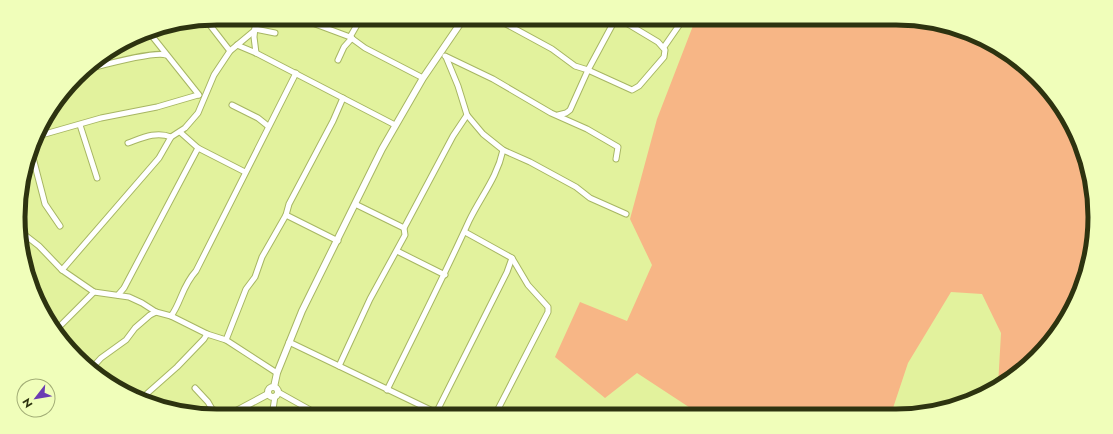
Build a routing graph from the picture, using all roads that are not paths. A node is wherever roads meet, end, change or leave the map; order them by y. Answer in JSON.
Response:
{"nodes":[{"id":1,"x":210,"y":25,"type":"edge"},
{"id":2,"x":255,"y":25,"type":"edge"},
{"id":3,"x":317,"y":25,"type":"edge"},
{"id":4,"x":358,"y":25,"type":"edge"},
{"id":5,"x":459,"y":25,"type":"edge"},
{"id":6,"x":508,"y":25,"type":"edge"},
{"id":7,"x":613,"y":25,"type":"edge"},
{"id":8,"x":630,"y":25,"type":"edge"},
{"id":9,"x":679,"y":25,"type":"edge"},
{"id":10,"x":255,"y":30,"type":"junction"},
{"id":11,"x":275,"y":33,"type":"dead end"},
{"id":12,"x":152,"y":36,"type":"edge"},
{"id":13,"x":351,"y":38,"type":"junction"},
{"id":14,"x":237,"y":45,"type":"junction"},
{"id":15,"x":664,"y":47,"type":"junction"},
{"id":16,"x":230,"y":51,"type":"junction"},
{"id":17,"x":256,"y":53,"type":"junction"},
{"id":18,"x":440,"y":53,"type":"junction"},
{"id":19,"x":167,"y":56,"type":"junction"},
{"id":20,"x":446,"y":57,"type":"junction"},
{"id":21,"x":338,"y":60,"type":"dead end"},
{"id":22,"x":98,"y":67,"type":"edge"},
{"id":23,"x":588,"y":70,"type":"junction"},
{"id":24,"x":296,"y":73,"type":"junction"},
{"id":25,"x":423,"y":78,"type":"junction"},
{"id":26,"x":198,"y":95,"type":"junction"},
{"id":27,"x":204,"y":96,"type":"junction"},
{"id":28,"x":343,"y":98,"type":"junction"},
{"id":29,"x":232,"y":105,"type":"dead end"},
{"id":30,"x":467,"y":115,"type":"junction"},
{"id":31,"x":558,"y":115,"type":"junction"},
{"id":32,"x":80,"y":125,"type":"junction"},
{"id":33,"x":395,"y":125,"type":"junction"},
{"id":34,"x":268,"y":126,"type":"junction"},
{"id":35,"x":180,"y":132,"type":"junction"},
{"id":36,"x":44,"y":134,"type":"edge"},
{"id":37,"x":171,"y":137,"type":"junction"},
{"id":38,"x":128,"y":143,"type":"dead end"},
{"id":39,"x":198,"y":148,"type":"junction"},
{"id":40,"x":503,"y":150,"type":"junction"},
{"id":41,"x":616,"y":159,"type":"dead end"},
{"id":42,"x":34,"y":160,"type":"edge"},
{"id":43,"x":245,"y":172,"type":"junction"},
{"id":44,"x":96,"y":178,"type":"dead end"},
{"id":45,"x":355,"y":204,"type":"junction"},
{"id":46,"x":626,"y":214,"type":"dead end"},
{"id":47,"x":286,"y":215,"type":"junction"},
{"id":48,"x":60,"y":226,"type":"dead end"},
{"id":49,"x":404,"y":228,"type":"junction"},
{"id":50,"x":465,"y":232,"type":"junction"},
{"id":51,"x":26,"y":238,"type":"edge"},
{"id":52,"x":338,"y":241,"type":"junction"},
{"id":53,"x":396,"y":250,"type":"junction"},
{"id":54,"x":512,"y":258,"type":"junction"},
{"id":55,"x":62,"y":270,"type":"junction"},
{"id":56,"x":445,"y":275,"type":"junction"},
{"id":57,"x":94,"y":292,"type":"junction"},
{"id":58,"x":118,"y":295,"type":"junction"},
{"id":59,"x":156,"y":312,"type":"junction"},
{"id":60,"x":171,"y":316,"type":"junction"},
{"id":61,"x":59,"y":327,"type":"edge"},
{"id":62,"x":207,"y":334,"type":"junction"},
{"id":63,"x":226,"y":340,"type":"junction"},
{"id":64,"x":289,"y":342,"type":"junction"},
{"id":65,"x":95,"y":365,"type":"edge"},
{"id":66,"x":339,"y":366,"type":"junction"},
{"id":67,"x":277,"y":373,"type":"junction"},
{"id":68,"x":195,"y":388,"type":"dead end"},
{"id":69,"x":388,"y":390,"type":"junction"},
{"id":70,"x":276,"y":391,"type":"junction"},
{"id":71,"x":146,"y":395,"type":"edge"},
{"id":72,"x":212,"y":409,"type":"edge"},
{"id":73,"x":240,"y":409,"type":"edge"},
{"id":74,"x":273,"y":409,"type":"edge"},
{"id":75,"x":309,"y":409,"type":"edge"},
{"id":76,"x":428,"y":409,"type":"edge"},
{"id":77,"x":441,"y":409,"type":"edge"},
{"id":78,"x":498,"y":409,"type":"edge"}],
"edges":[{"from":1,"to":16,"type":"street"},
{"from":2,"to":10,"type":"street"},
{"from":3,"to":13,"type":"street"},
{"from":4,"to":13,"type":"street"},
{"from":5,"to":18,"type":"street"},
{"from":6,"to":23,"type":"street"},
{"from":7,"to":23,"type":"street"},
{"from":8,"to":15,"type":"street"},
{"from":9,"to":15,"type":"street"},
{"from":10,"to":11,"type":"street"},
{"from":10,"to":14,"type":"street"},
{"from":10,"to":17,"type":"street"},
{"from":12,"to":19,"type":"street"},
{"from":13,"to":21,"type":"street"},
{"from":13,"to":25,"type":"street"},
{"from":14,"to":16,"type":"street"},
{"from":14,"to":17,"type":"street"},
{"from":15,"to":23,"type":"street"},
{"from":16,"to":27,"type":"street"},
{"from":17,"to":24,"type":"street"},
{"from":18,"to":20,"type":"street"},
{"from":18,"to":25,"type":"street"},
{"from":19,"to":22,"type":"street"},
{"from":19,"to":26,"type":"street"},
{"from":20,"to":30,"type":"street"},
{"from":20,"to":31,"type":"street"},
{"from":23,"to":31,"type":"street"},
{"from":24,"to":28,"type":"street"},
{"from":24,"to":34,"type":"street"},
{"from":25,"to":33,"type":"street"},
{"from":26,"to":27,"type":"street"},
{"from":26,"to":32,"type":"street"},
{"from":27,"to":35,"type":"street"},
{"from":28,"to":33,"type":"street"},
{"from":28,"to":47,"type":"street"},
{"from":29,"to":34,"type":"street"},
{"from":30,"to":40,"type":"street"},
{"from":30,"to":49,"type":"street"},
{"from":31,"to":41,"type":"street"},
{"from":32,"to":36,"type":"street"},
{"from":32,"to":44,"type":"street"},
{"from":33,"to":45,"type":"street"},
{"from":34,"to":43,"type":"street"},
{"from":35,"to":37,"type":"street"},
{"from":35,"to":39,"type":"street"},
{"from":37,"to":38,"type":"street"},
{"from":37,"to":55,"type":"street"},
{"from":39,"to":43,"type":"street"},
{"from":39,"to":58,"type":"street"},
{"from":40,"to":46,"type":"street"},
{"from":40,"to":50,"type":"street"},
{"from":42,"to":48,"type":"street"},
{"from":43,"to":60,"type":"street"},
{"from":45,"to":49,"type":"street"},
{"from":45,"to":52,"type":"street"},
{"from":47,"to":52,"type":"street"},
{"from":47,"to":63,"type":"street"},
{"from":49,"to":53,"type":"street"},
{"from":50,"to":54,"type":"street"},
{"from":50,"to":56,"type":"street"},
{"from":51,"to":55,"type":"street"},
{"from":52,"to":64,"type":"street"},
{"from":53,"to":56,"type":"street"},
{"from":53,"to":66,"type":"street"},
{"from":54,"to":77,"type":"street"},
{"from":54,"to":78,"type":"street"},
{"from":55,"to":57,"type":"street"},
{"from":56,"to":69,"type":"street"},
{"from":57,"to":58,"type":"street"},
{"from":57,"to":61,"type":"street"},
{"from":58,"to":59,"type":"street"},
{"from":59,"to":60,"type":"street"},
{"from":59,"to":65,"type":"street"},
{"from":60,"to":62,"type":"street"},
{"from":62,"to":63,"type":"street"},
{"from":62,"to":71,"type":"street"},
{"from":63,"to":67,"type":"street"},
{"from":64,"to":66,"type":"street"},
{"from":64,"to":67,"type":"street"},
{"from":66,"to":69,"type":"street"},
{"from":67,"to":70,"type":"street"},
{"from":68,"to":72,"type":"street"},
{"from":69,"to":76,"type":"street"},
{"from":70,"to":73,"type":"street"},
{"from":70,"to":74,"type":"street"},
{"from":70,"to":75,"type":"street"}]}
